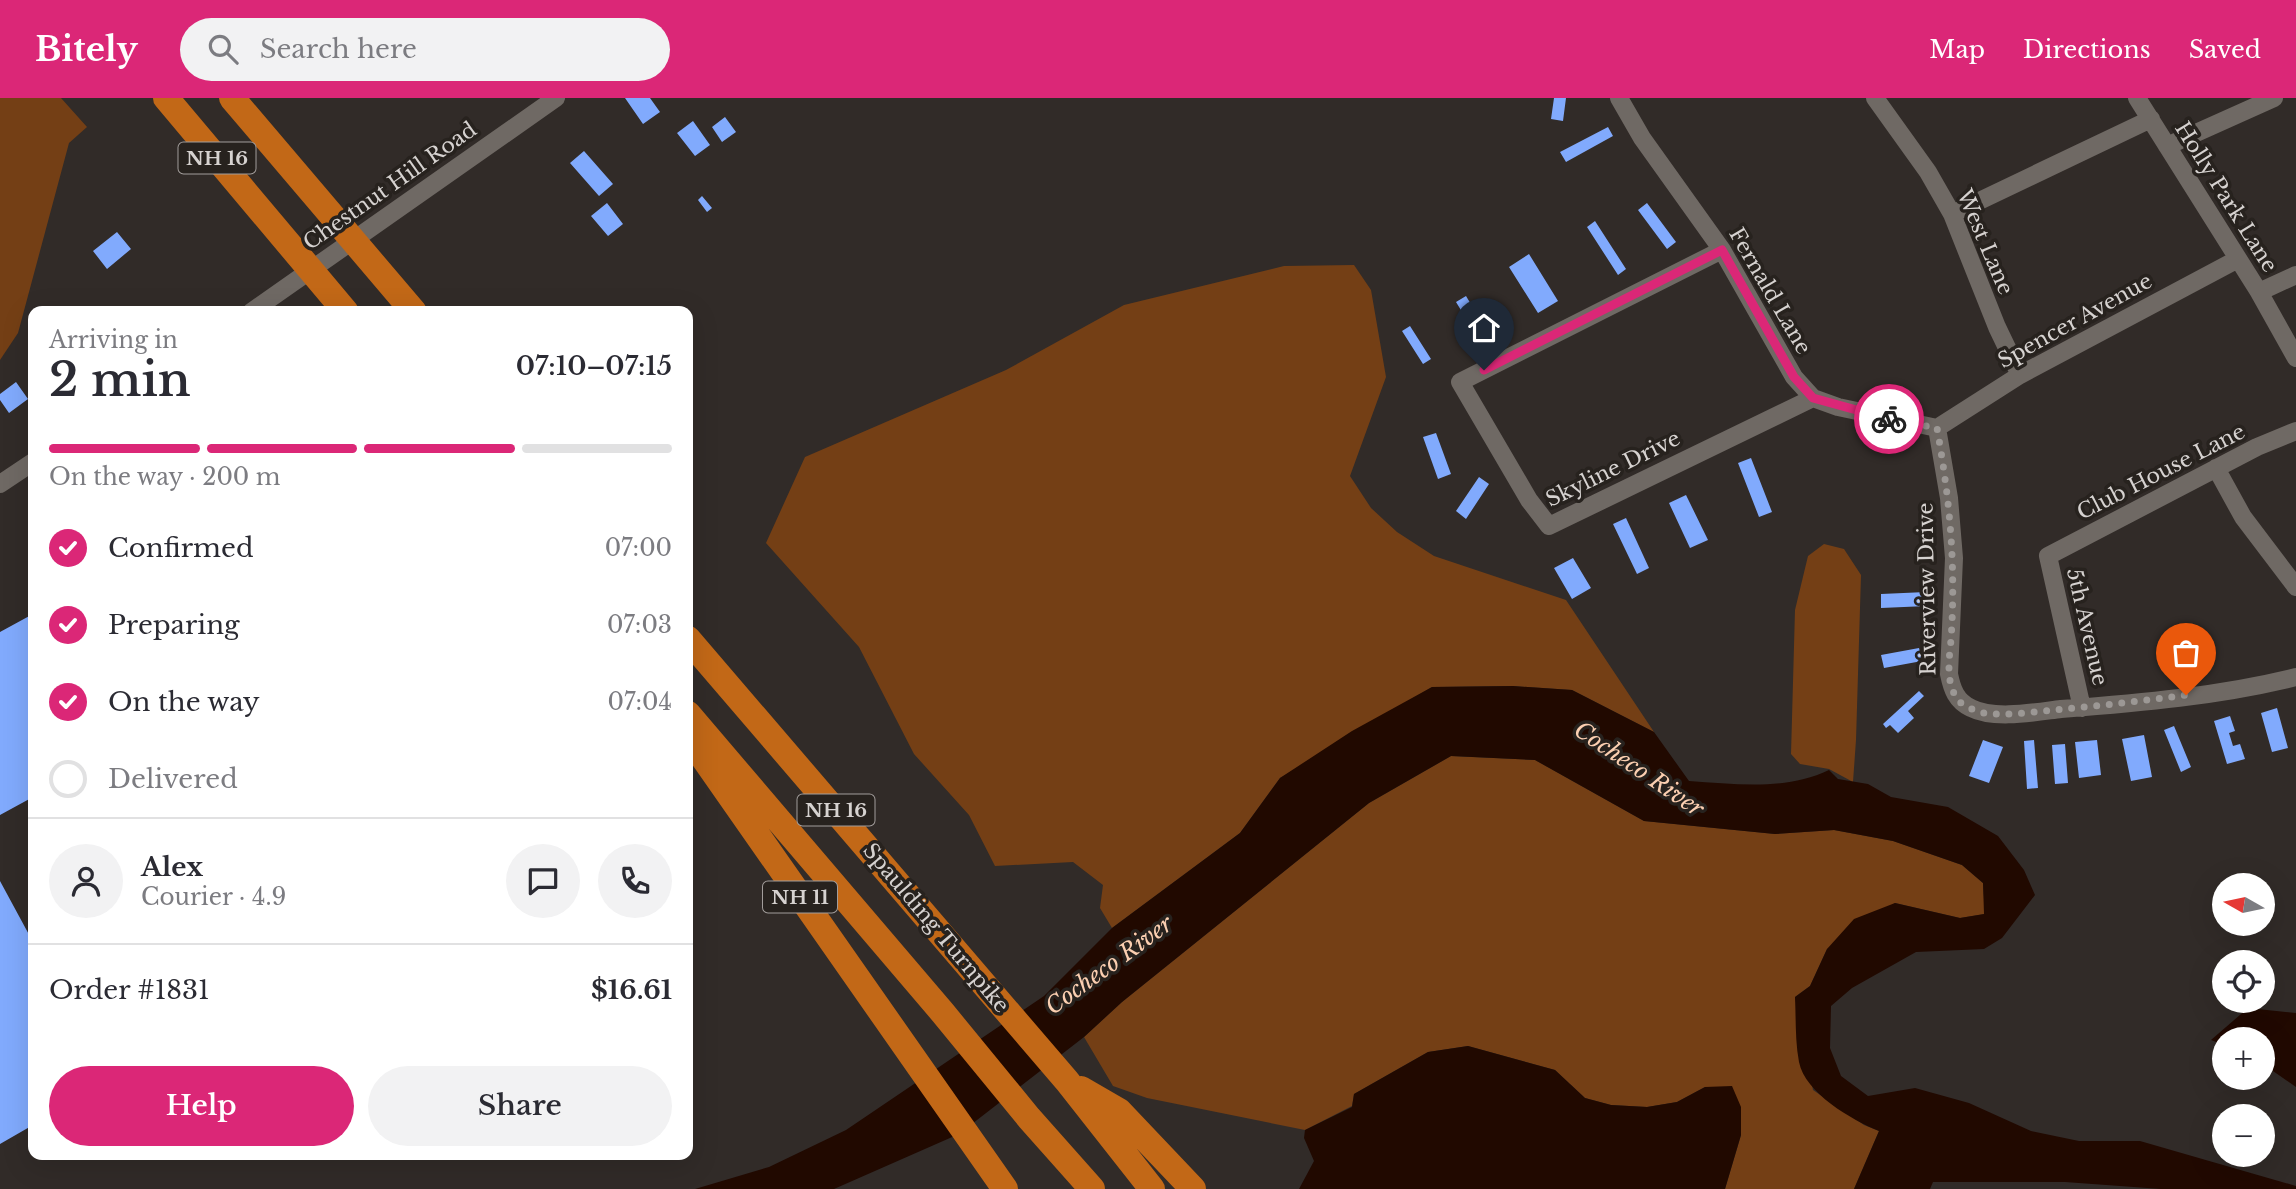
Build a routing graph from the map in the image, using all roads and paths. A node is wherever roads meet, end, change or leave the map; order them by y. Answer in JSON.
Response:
{"nodes":[{"id":1,"x":166,"y":98,"type":"edge"},
{"id":2,"x":232,"y":98,"type":"edge"},
{"id":3,"x":241,"y":98,"type":"edge"},
{"id":4,"x":556,"y":98,"type":"edge"},
{"id":5,"x":1619,"y":98,"type":"edge"},
{"id":6,"x":1875,"y":98,"type":"edge"},
{"id":7,"x":2137,"y":98,"type":"edge"},
{"id":8,"x":2274,"y":98,"type":"edge"},
{"id":9,"x":2151,"y":119,"type":"junction"},
{"id":10,"x":2167,"y":146,"type":"junction"},
{"id":11,"x":280,"y":154,"type":"junction"},
{"id":12,"x":1952,"y":214,"type":"junction"},
{"id":13,"x":1722,"y":250,"type":"junction"},
{"id":14,"x":2238,"y":259,"type":"junction"},
{"id":15,"x":2296,"y":275,"type":"edge"},
{"id":16,"x":2259,"y":292,"type":"junction"},
{"id":17,"x":260,"y":306,"type":"edge"},
{"id":18,"x":342,"y":306,"type":"edge"},
{"id":19,"x":409,"y":306,"type":"edge"},
{"id":20,"x":2296,"y":358,"type":"edge"},
{"id":21,"x":2020,"y":375,"type":"junction"},
{"id":22,"x":1813,"y":398,"type":"junction"},
{"id":23,"x":1937,"y":428,"type":"junction"},
{"id":24,"x":2296,"y":431,"type":"edge"},
{"id":25,"x":28,"y":465,"type":"edge"},
{"id":26,"x":2216,"y":468,"type":"junction"},
{"id":27,"x":0,"y":484,"type":"edge"},
{"id":28,"x":2048,"y":556,"type":"joint"},
{"id":29,"x":2296,"y":587,"type":"edge"},
{"id":30,"x":693,"y":645,"type":"edge"},
{"id":31,"x":2296,"y":677,"type":"edge"},
{"id":32,"x":2082,"y":708,"type":"junction"},
{"id":33,"x":693,"y":720,"type":"edge"},
{"id":34,"x":693,"y":743,"type":"edge"},
{"id":35,"x":1067,"y":1081,"type":"junction"},
{"id":36,"x":1005,"y":1189,"type":"edge"},
{"id":37,"x":1092,"y":1189,"type":"edge"},
{"id":38,"x":1152,"y":1189,"type":"edge"},
{"id":39,"x":1193,"y":1189,"type":"edge"}],
"edges":[{"from":1,"to":18,"type":"highway","number":"NH 16"},
{"from":2,"to":11,"type":"highway","number":"NH 16"},
{"from":3,"to":11,"type":"highway"},
{"from":4,"to":17,"type":"street","name":"Chestnut Hill Road"},
{"from":5,"to":13,"type":"street","name":"Fernald Lane"},
{"from":6,"to":12,"type":"street","name":"West Lane"},
{"from":7,"to":9,"type":"street","name":"Holly Park Lane"},
{"from":8,"to":10,"type":"street"},
{"from":9,"to":10,"type":"street","name":"Holly Park Lane"},
{"from":9,"to":12,"type":"street"},
{"from":10,"to":14,"type":"street","name":"Holly Park Lane"},
{"from":11,"to":19,"type":"highway","number":"NH 16"},
{"from":12,"to":21,"type":"street","name":"West Lane"},
{"from":13,"to":22,"type":"street","name":"Fernald Lane"},
{"from":13,"to":22,"type":"street","name":"Skyline Drive"},
{"from":14,"to":16,"type":"street","name":"Holly Park Lane"},
{"from":14,"to":21,"type":"street","name":"Spencer Avenue"},
{"from":15,"to":16,"type":"street"},
{"from":16,"to":20,"type":"street","name":"Holly Park Lane"},
{"from":21,"to":23,"type":"street","name":"Spencer Avenue"},
{"from":22,"to":23,"type":"street"},
{"from":23,"to":32,"type":"street","name":"Riverview Drive"},
{"from":24,"to":26,"type":"street","name":"Club House Lane"},
{"from":25,"to":27,"type":"street"},
{"from":26,"to":28,"type":"street","name":"Club House Lane"},
{"from":26,"to":29,"type":"street"},
{"from":28,"to":32,"type":"street","name":"5th Avenue"},
{"from":30,"to":35,"type":"highway","name":"Spaulding Turnpike","number":"NH 16"},
{"from":31,"to":32,"type":"street","name":"Riverview Drive"},
{"from":33,"to":37,"type":"highway","number":"NH 16"},
{"from":34,"to":36,"type":"highway","number":"NH 11"},
{"from":35,"to":38,"type":"highway","name":"Spaulding Turnpike","number":"NH 16"},
{"from":35,"to":39,"type":"highway"}]}
